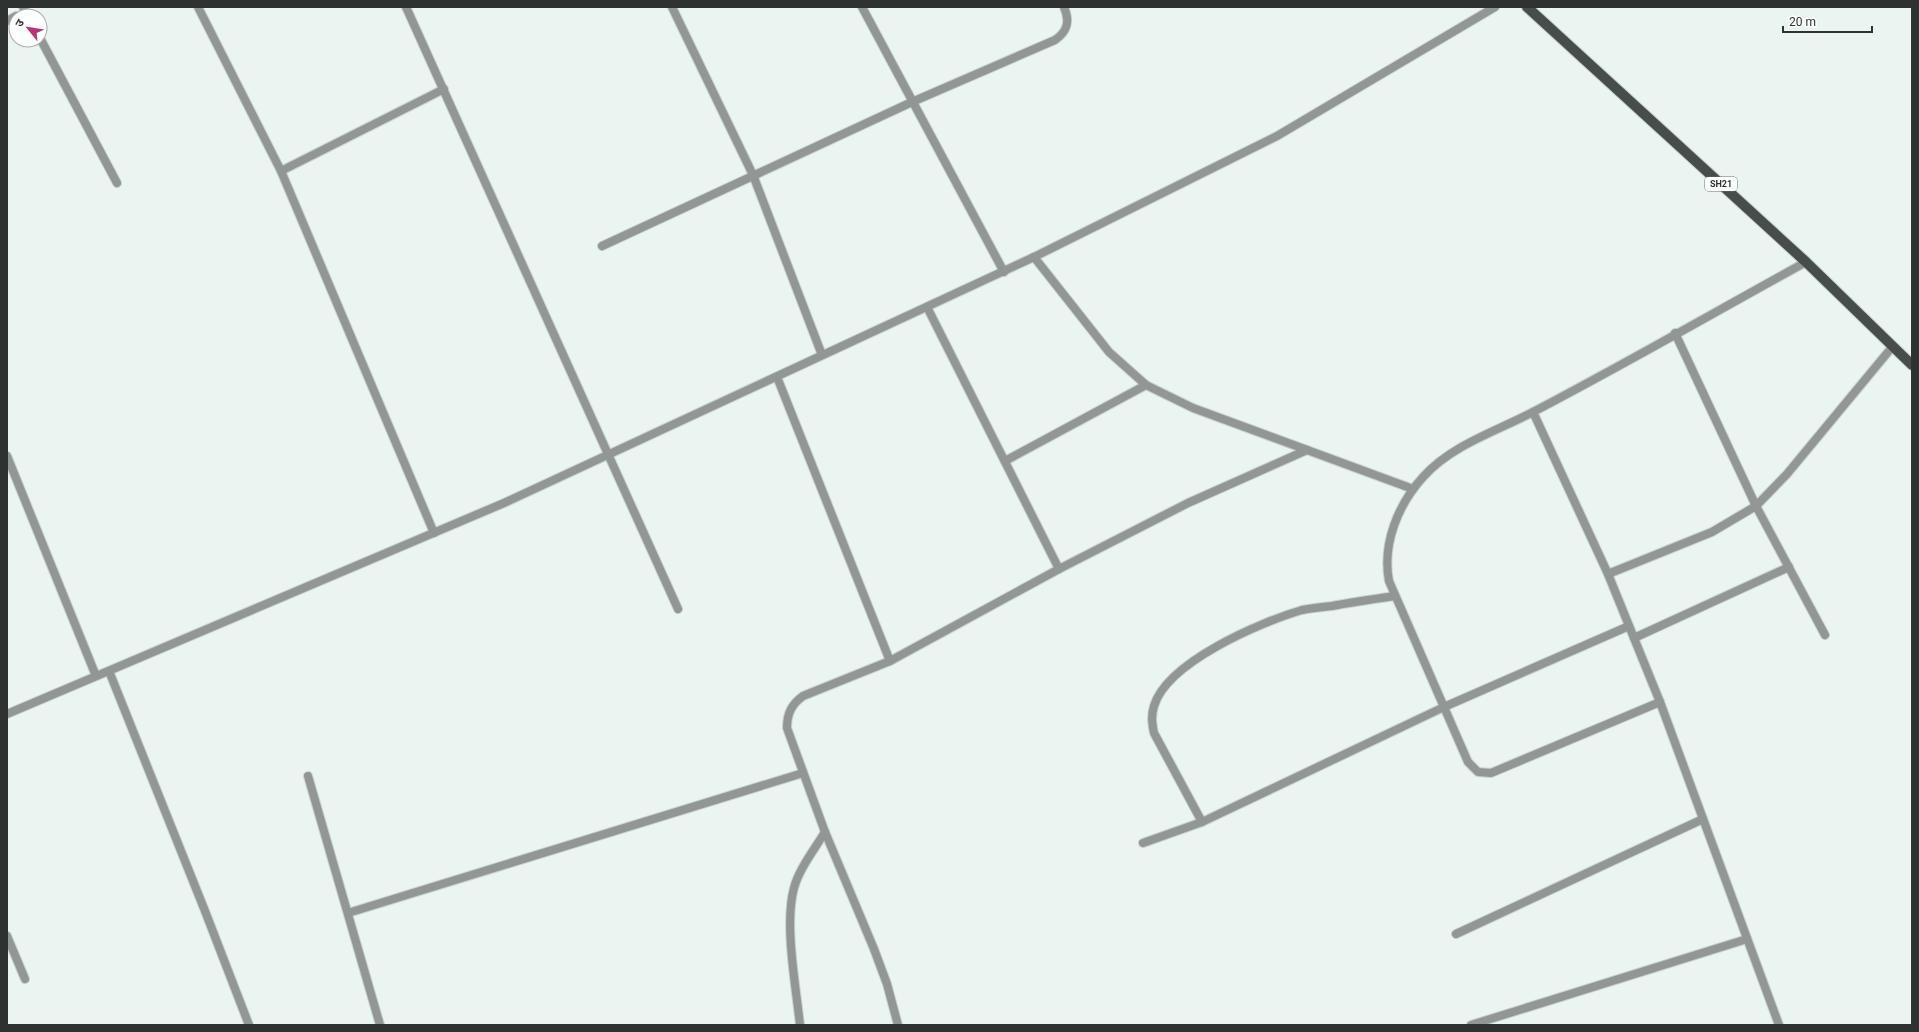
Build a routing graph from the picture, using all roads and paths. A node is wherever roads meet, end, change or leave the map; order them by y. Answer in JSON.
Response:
{"nodes":[{"id":1,"x":198,"y":7,"type":"edge"},
{"id":2,"x":406,"y":7,"type":"edge"},
{"id":3,"x":672,"y":7,"type":"edge"},
{"id":4,"x":862,"y":7,"type":"edge"},
{"id":5,"x":1064,"y":7,"type":"edge"},
{"id":6,"x":1495,"y":7,"type":"edge"},
{"id":7,"x":1527,"y":7,"type":"edge"},
{"id":8,"x":45,"y":48,"type":"edge"},
{"id":9,"x":444,"y":89,"type":"junction"},
{"id":10,"x":912,"y":102,"type":"junction"},
{"id":11,"x":280,"y":171,"type":"junction"},
{"id":12,"x":754,"y":175,"type":"junction"},
{"id":13,"x":117,"y":183,"type":"dead end"},
{"id":14,"x":602,"y":246,"type":"dead end"},
{"id":15,"x":1034,"y":257,"type":"junction"},
{"id":16,"x":1806,"y":262,"type":"junction"},
{"id":17,"x":1004,"y":272,"type":"junction"},
{"id":18,"x":928,"y":307,"type":"junction"},
{"id":19,"x":1675,"y":333,"type":"junction"},
{"id":20,"x":1893,"y":346,"type":"junction"},
{"id":21,"x":822,"y":355,"type":"junction"},
{"id":22,"x":1912,"y":365,"type":"edge"},
{"id":23,"x":776,"y":376,"type":"junction"},
{"id":24,"x":1146,"y":386,"type":"junction"},
{"id":25,"x":1533,"y":412,"type":"junction"},
{"id":26,"x":1307,"y":450,"type":"junction"},
{"id":27,"x":609,"y":454,"type":"junction"},
{"id":28,"x":7,"y":456,"type":"edge"},
{"id":29,"x":1005,"y":462,"type":"junction"},
{"id":30,"x":1413,"y":489,"type":"junction"},
{"id":31,"x":1756,"y":506,"type":"junction"},
{"id":32,"x":434,"y":533,"type":"junction"},
{"id":33,"x":1789,"y":568,"type":"junction"},
{"id":34,"x":1058,"y":569,"type":"junction"},
{"id":35,"x":1608,"y":574,"type":"junction"},
{"id":36,"x":1395,"y":596,"type":"junction"},
{"id":37,"x":678,"y":609,"type":"dead end"},
{"id":38,"x":1629,"y":626,"type":"junction"},
{"id":39,"x":1825,"y":635,"type":"dead end"},
{"id":40,"x":1634,"y":638,"type":"junction"},
{"id":41,"x":890,"y":661,"type":"junction"},
{"id":42,"x":109,"y":671,"type":"junction"},
{"id":43,"x":96,"y":676,"type":"junction"},
{"id":44,"x":1660,"y":702,"type":"junction"},
{"id":45,"x":1444,"y":707,"type":"junction"},
{"id":46,"x":7,"y":714,"type":"edge"},
{"id":47,"x":803,"y":773,"type":"junction"},
{"id":48,"x":308,"y":776,"type":"dead end"},
{"id":49,"x":1703,"y":819,"type":"junction"},
{"id":50,"x":1202,"y":822,"type":"junction"},
{"id":51,"x":825,"y":832,"type":"junction"},
{"id":52,"x":1143,"y":843,"type":"dead end"},
{"id":53,"x":348,"y":913,"type":"junction"},
{"id":54,"x":1456,"y":934,"type":"dead end"},
{"id":55,"x":7,"y":936,"type":"edge"},
{"id":56,"x":1747,"y":939,"type":"junction"},
{"id":57,"x":25,"y":979,"type":"dead end"},
{"id":58,"x":249,"y":1025,"type":"edge"},
{"id":59,"x":380,"y":1025,"type":"edge"},
{"id":60,"x":800,"y":1025,"type":"edge"},
{"id":61,"x":898,"y":1025,"type":"edge"},
{"id":62,"x":1471,"y":1025,"type":"edge"},
{"id":63,"x":1780,"y":1025,"type":"edge"}],
"edges":[{"from":1,"to":11,"type":"street"},
{"from":2,"to":9,"type":"street"},
{"from":3,"to":12,"type":"street"},
{"from":4,"to":10,"type":"street"},
{"from":5,"to":10,"type":"street"},
{"from":6,"to":15,"type":"street"},
{"from":7,"to":16,"type":"main road","number":"SH21"},
{"from":8,"to":13,"type":"street"},
{"from":9,"to":11,"type":"street"},
{"from":9,"to":27,"type":"street"},
{"from":10,"to":12,"type":"street"},
{"from":10,"to":17,"type":"street"},
{"from":11,"to":32,"type":"street"},
{"from":12,"to":14,"type":"street"},
{"from":12,"to":21,"type":"street"},
{"from":15,"to":17,"type":"street"},
{"from":15,"to":24,"type":"street"},
{"from":16,"to":19,"type":"street"},
{"from":16,"to":20,"type":"main road","number":"SH21"},
{"from":17,"to":18,"type":"street"},
{"from":18,"to":21,"type":"street"},
{"from":18,"to":29,"type":"street"},
{"from":19,"to":25,"type":"street"},
{"from":19,"to":31,"type":"street"},
{"from":20,"to":22,"type":"main road","number":"SH21"},
{"from":20,"to":31,"type":"street"},
{"from":21,"to":23,"type":"street"},
{"from":23,"to":27,"type":"street"},
{"from":23,"to":41,"type":"street"},
{"from":24,"to":26,"type":"street"},
{"from":24,"to":29,"type":"street"},
{"from":25,"to":30,"type":"street"},
{"from":25,"to":35,"type":"street"},
{"from":26,"to":30,"type":"street"},
{"from":26,"to":34,"type":"street"},
{"from":27,"to":32,"type":"street"},
{"from":27,"to":37,"type":"street"},
{"from":28,"to":43,"type":"street"},
{"from":29,"to":34,"type":"street"},
{"from":30,"to":36,"type":"street"},
{"from":31,"to":33,"type":"street"},
{"from":31,"to":35,"type":"street"},
{"from":32,"to":42,"type":"street"},
{"from":33,"to":39,"type":"street"},
{"from":33,"to":40,"type":"street"},
{"from":34,"to":41,"type":"street"},
{"from":35,"to":38,"type":"street"},
{"from":36,"to":45,"type":"street"},
{"from":36,"to":50,"type":"street"},
{"from":38,"to":40,"type":"street"},
{"from":38,"to":45,"type":"street"},
{"from":40,"to":44,"type":"street"},
{"from":41,"to":47,"type":"street"},
{"from":42,"to":43,"type":"street"},
{"from":42,"to":58,"type":"street"},
{"from":43,"to":46,"type":"street"},
{"from":44,"to":45,"type":"street"},
{"from":44,"to":49,"type":"street"},
{"from":45,"to":50,"type":"street"},
{"from":47,"to":51,"type":"street"},
{"from":47,"to":53,"type":"street"},
{"from":48,"to":53,"type":"street"},
{"from":49,"to":54,"type":"street"},
{"from":49,"to":56,"type":"street"},
{"from":50,"to":52,"type":"street"},
{"from":51,"to":60,"type":"street"},
{"from":51,"to":61,"type":"street"},
{"from":53,"to":59,"type":"street"},
{"from":55,"to":57,"type":"street"},
{"from":56,"to":62,"type":"street"},
{"from":56,"to":63,"type":"street"}]}
